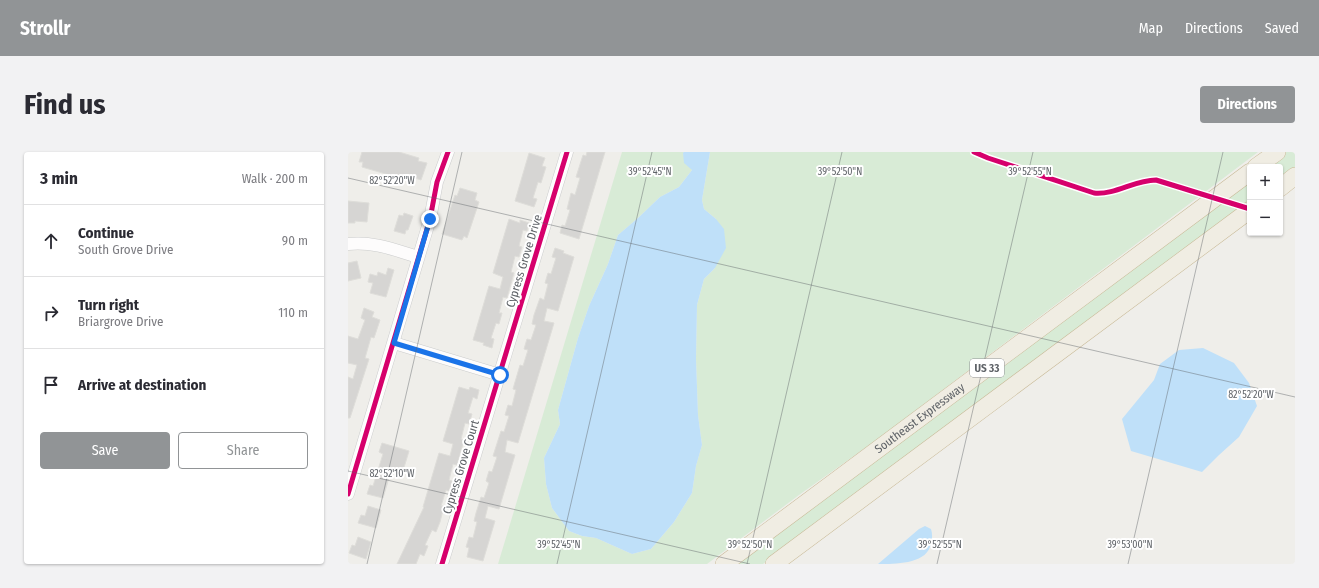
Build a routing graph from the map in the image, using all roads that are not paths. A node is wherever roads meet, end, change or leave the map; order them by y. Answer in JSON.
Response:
{"nodes":[{"id":1,"x":448,"y":152,"type":"edge"},
{"id":2,"x":567,"y":152,"type":"edge"},
{"id":3,"x":1276,"y":152,"type":"edge"},
{"id":4,"x":1260,"y":164,"type":"edge"},
{"id":5,"x":1247,"y":174,"type":"edge"},
{"id":6,"x":1295,"y":176,"type":"edge"},
{"id":7,"x":1283,"y":186,"type":"edge"},
{"id":8,"x":1247,"y":212,"type":"edge"},
{"id":9,"x":348,"y":244,"type":"edge"},
{"id":10,"x":418,"y":257,"type":"junction"},
{"id":11,"x":394,"y":343,"type":"junction"},
{"id":12,"x":500,"y":375,"type":"junction"},
{"id":13,"x":348,"y":494,"type":"edge"},
{"id":14,"x":442,"y":564,"type":"edge"},
{"id":15,"x":724,"y":564,"type":"edge"},
{"id":16,"x":774,"y":564,"type":"edge"}],
"edges":[{"from":1,"to":10,"type":"street"},
{"from":2,"to":12,"type":"street","name":"Cypress Grove Drive"},
{"from":3,"to":4,"type":"highway"},
{"from":5,"to":15,"type":"highway","name":"Southeast Expressway","number":"US 33"},
{"from":6,"to":7,"type":"highway"},
{"from":8,"to":16,"type":"highway","number":"US 33"},
{"from":9,"to":10,"type":"street"},
{"from":10,"to":11,"type":"street"},
{"from":11,"to":12,"type":"street"},
{"from":11,"to":13,"type":"street"},
{"from":12,"to":14,"type":"street","name":"Cypress Grove Court"}]}
